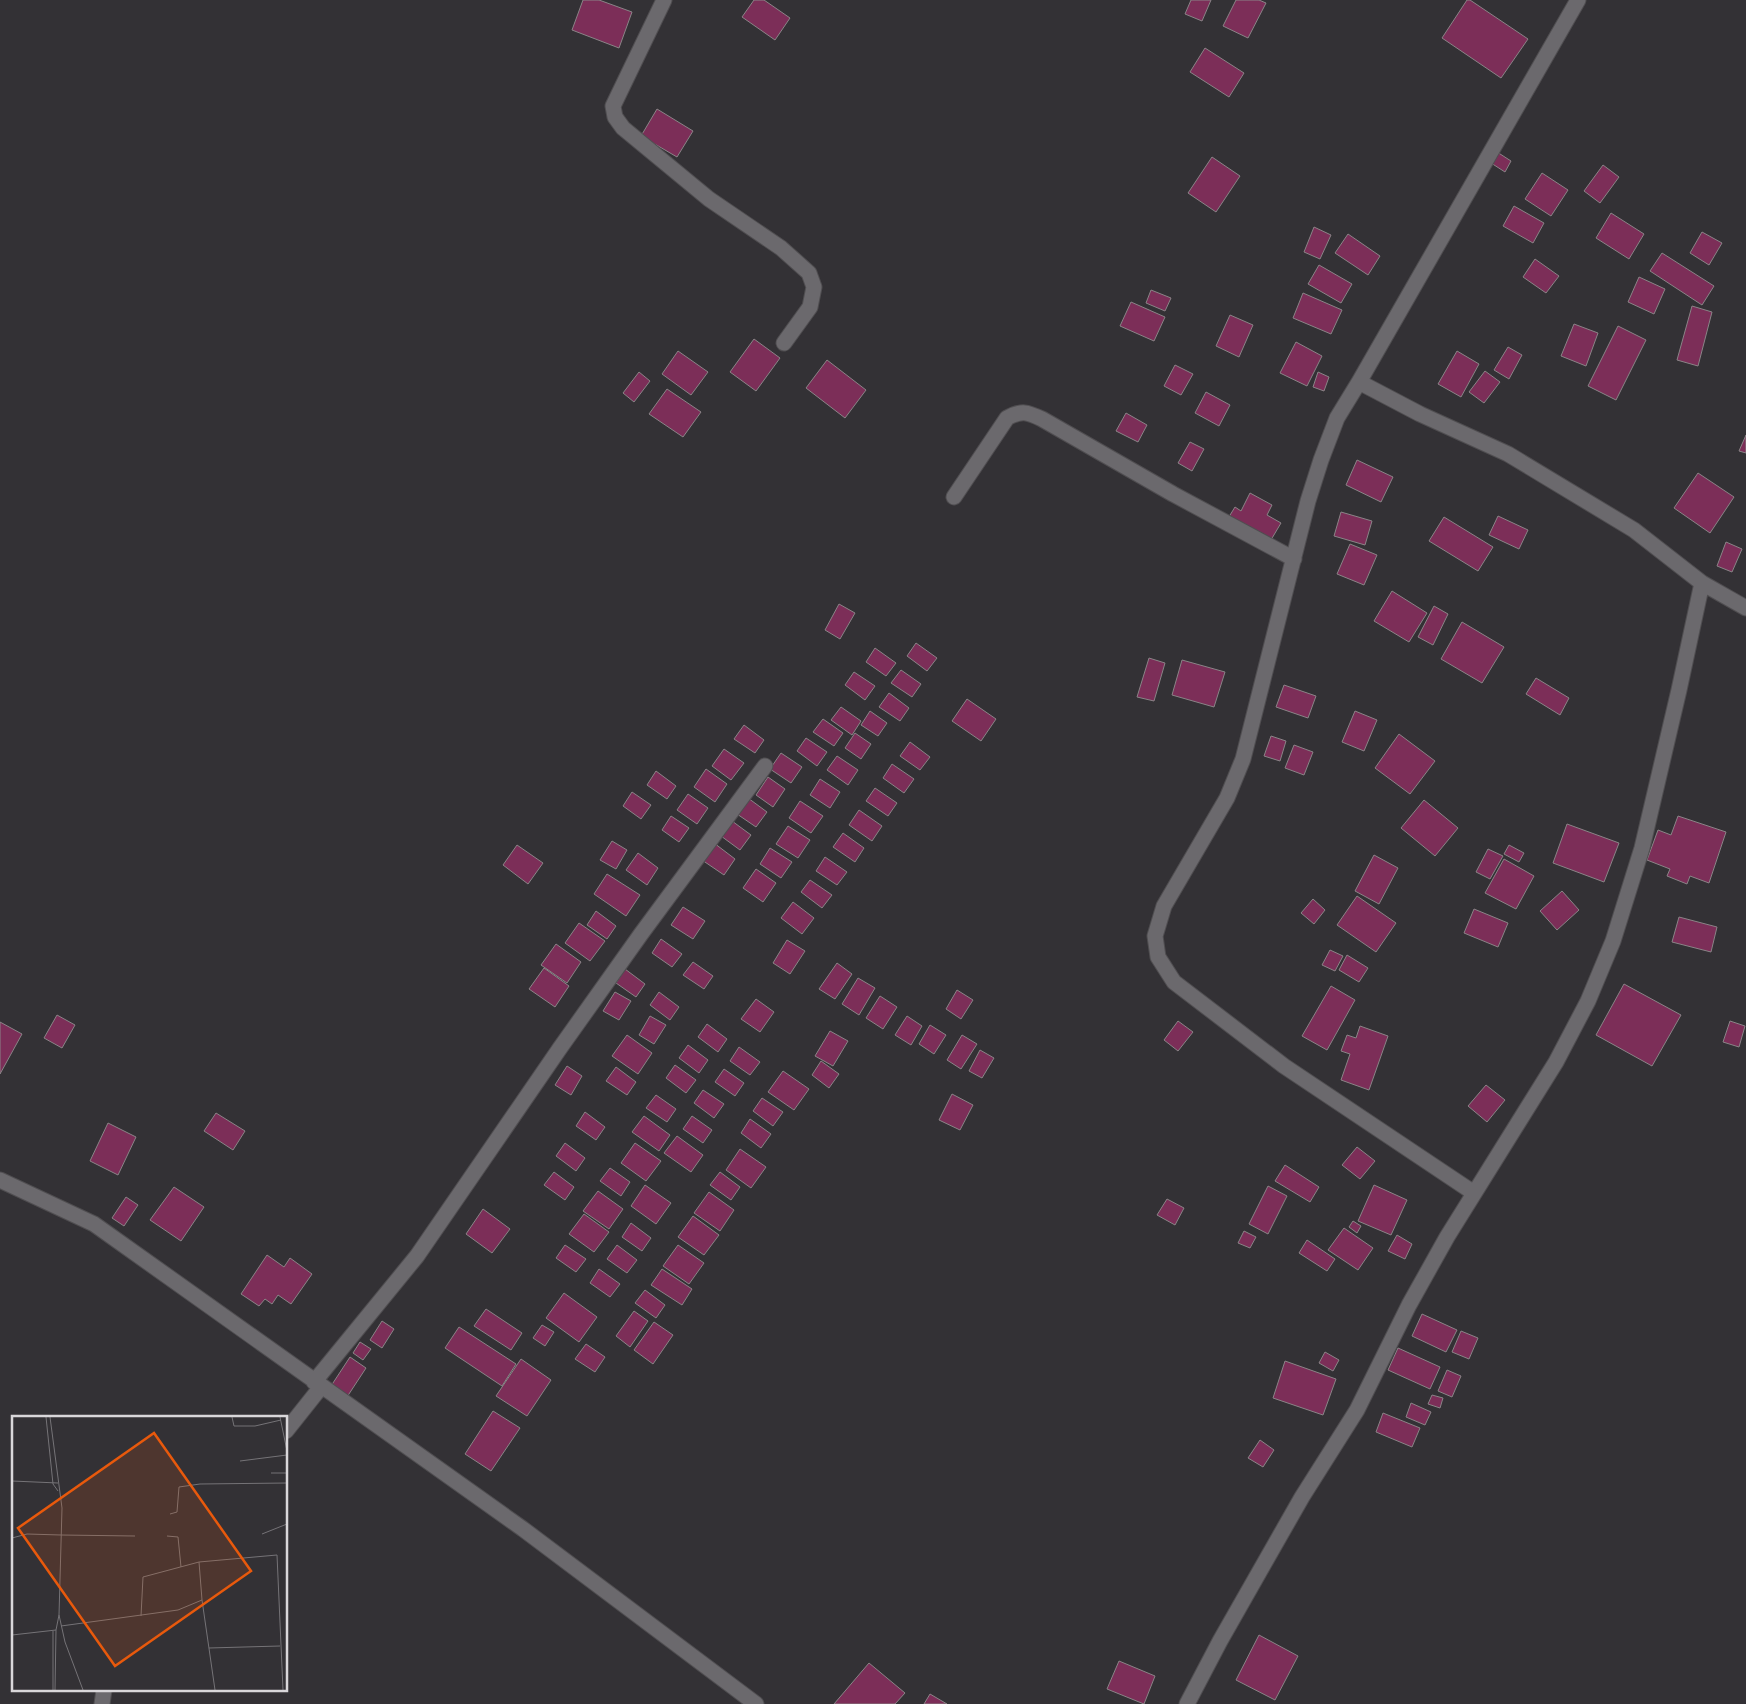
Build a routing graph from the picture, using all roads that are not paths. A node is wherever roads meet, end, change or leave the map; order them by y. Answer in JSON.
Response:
{"nodes":[{"id":1,"x":664,"y":0,"type":"edge"},
{"id":2,"x":1578,"y":0,"type":"edge"},
{"id":3,"x":784,"y":343,"type":"dead end"},
{"id":4,"x":1359,"y":382,"type":"junction"},
{"id":5,"x":954,"y":497,"type":"dead end"},
{"id":6,"x":1294,"y":559,"type":"junction"},
{"id":7,"x":1702,"y":583,"type":"junction"},
{"id":8,"x":1746,"y":608,"type":"edge"},
{"id":9,"x":765,"y":766,"type":"dead end"},
{"id":10,"x":0,"y":1180,"type":"edge"},
{"id":11,"x":1474,"y":1194,"type":"junction"},
{"id":12,"x":317,"y":1384,"type":"junction"},
{"id":13,"x":288,"y":1429,"type":"edge"},
{"id":14,"x":756,"y":1704,"type":"edge"},
{"id":15,"x":1188,"y":1704,"type":"edge"}],
"edges":[{"from":1,"to":3,"type":"street"},
{"from":2,"to":4,"type":"street"},
{"from":4,"to":6,"type":"street"},
{"from":4,"to":7,"type":"street"},
{"from":5,"to":6,"type":"street"},
{"from":6,"to":11,"type":"street"},
{"from":7,"to":8,"type":"street"},
{"from":7,"to":11,"type":"street"},
{"from":9,"to":12,"type":"street"},
{"from":10,"to":12,"type":"street"},
{"from":11,"to":15,"type":"street"},
{"from":12,"to":13,"type":"street"},
{"from":12,"to":14,"type":"street"}]}
